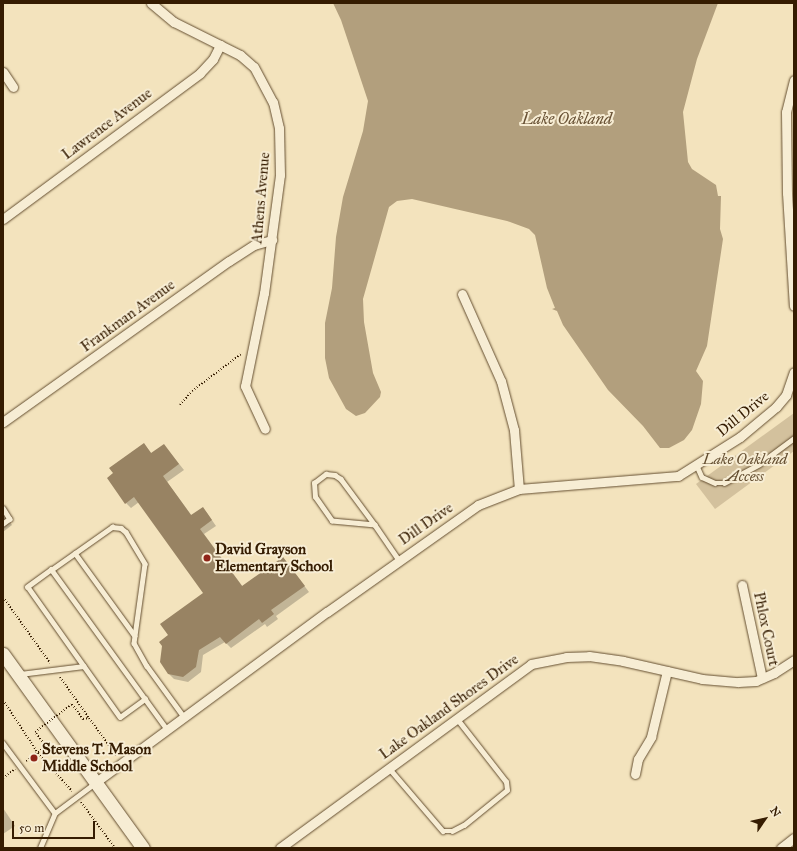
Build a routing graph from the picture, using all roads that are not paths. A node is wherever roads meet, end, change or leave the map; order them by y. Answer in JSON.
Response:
{"nodes":[{"id":1,"x":151,"y":3,"type":"edge"},
{"id":2,"x":220,"y":45,"type":"junction"},
{"id":3,"x":3,"y":72,"type":"edge"},
{"id":4,"x":794,"y":80,"type":"edge"},
{"id":5,"x":13,"y":87,"type":"dead end"},
{"id":6,"x":3,"y":219,"type":"edge"},
{"id":7,"x":272,"y":240,"type":"junction"},
{"id":8,"x":793,"y":288,"type":"edge"},
{"id":9,"x":462,"y":294,"type":"dead end"},
{"id":10,"x":794,"y":306,"type":"edge"},
{"id":11,"x":794,"y":372,"type":"edge"},
{"id":12,"x":3,"y":422,"type":"edge"},
{"id":13,"x":265,"y":429,"type":"dead end"},
{"id":14,"x":794,"y":438,"type":"edge"},
{"id":15,"x":697,"y":466,"type":"junction"},
{"id":16,"x":519,"y":489,"type":"junction"},
{"id":17,"x":3,"y":508,"type":"edge"},
{"id":18,"x":3,"y":524,"type":"edge"},
{"id":19,"x":374,"y":526,"type":"junction"},
{"id":20,"x":75,"y":553,"type":"junction"},
{"id":21,"x":399,"y":560,"type":"junction"},
{"id":22,"x":51,"y":570,"type":"junction"},
{"id":23,"x":742,"y":585,"type":"dead end"},
{"id":24,"x":135,"y":636,"type":"junction"},
{"id":25,"x":3,"y":654,"type":"edge"},
{"id":26,"x":794,"y":660,"type":"edge"},
{"id":27,"x":84,"y":666,"type":"junction"},
{"id":28,"x":666,"y":671,"type":"junction"},
{"id":29,"x":18,"y":674,"type":"junction"},
{"id":30,"x":762,"y":678,"type":"junction"},
{"id":31,"x":145,"y":699,"type":"junction"},
{"id":32,"x":184,"y":717,"type":"junction"},
{"id":33,"x":456,"y":718,"type":"junction"},
{"id":34,"x":167,"y":730,"type":"junction"},
{"id":35,"x":3,"y":743,"type":"edge"},
{"id":36,"x":389,"y":768,"type":"junction"},
{"id":37,"x":635,"y":774,"type":"dead end"},
{"id":38,"x":96,"y":782,"type":"junction"},
{"id":39,"x":55,"y":813,"type":"junction"},
{"id":40,"x":794,"y":838,"type":"edge"},
{"id":41,"x":40,"y":848,"type":"edge"},
{"id":42,"x":143,"y":848,"type":"edge"},
{"id":43,"x":280,"y":848,"type":"edge"},
{"id":44,"x":781,"y":848,"type":"edge"}],
"edges":[{"from":1,"to":2,"type":"street","name":"Athens Avenue"},
{"from":2,"to":6,"type":"street","name":"Lawrence Avenue"},
{"from":2,"to":7,"type":"street","name":"Athens Avenue"},
{"from":3,"to":5,"type":"street"},
{"from":4,"to":8,"type":"street"},
{"from":7,"to":12,"type":"street","name":"Frankman Avenue"},
{"from":7,"to":13,"type":"street","name":"Athens Avenue"},
{"from":8,"to":10,"type":"street"},
{"from":9,"to":16,"type":"street"},
{"from":11,"to":15,"type":"street","name":"Dill Drive"},
{"from":14,"to":15,"type":"lane"},
{"from":15,"to":16,"type":"street","name":"Dill Drive"},
{"from":16,"to":21,"type":"street","name":"Dill Drive"},
{"from":17,"to":18,"type":"lane"},
{"from":19,"to":19,"type":"lane"},
{"from":19,"to":21,"type":"lane"},
{"from":20,"to":22,"type":"lane"},
{"from":20,"to":24,"type":"lane"},
{"from":20,"to":24,"type":"lane"},
{"from":21,"to":32,"type":"street","name":"Dill Drive"},
{"from":22,"to":27,"type":"lane"},
{"from":22,"to":31,"type":"lane"},
{"from":23,"to":30,"type":"street","name":"Phlox Court"},
{"from":24,"to":32,"type":"lane"},
{"from":25,"to":29,"type":"main road"},
{"from":26,"to":30,"type":"street","name":"Lake Oakland Shores Drive"},
{"from":27,"to":29,"type":"lane"},
{"from":27,"to":31,"type":"lane"},
{"from":28,"to":30,"type":"street","name":"Lake Oakland Shores Drive"},
{"from":28,"to":33,"type":"street","name":"Lake Oakland Shores Drive"},
{"from":28,"to":37,"type":"street"},
{"from":29,"to":38,"type":"main road"},
{"from":31,"to":34,"type":"lane"},
{"from":32,"to":34,"type":"street","name":"Dill Drive"},
{"from":33,"to":36,"type":"street","name":"Lake Oakland Shores Drive"},
{"from":33,"to":36,"type":"lane"},
{"from":34,"to":38,"type":"street","name":"Dill Drive"},
{"from":35,"to":39,"type":"lane"},
{"from":36,"to":43,"type":"street","name":"Lake Oakland Shores Drive"},
{"from":38,"to":39,"type":"lane"},
{"from":38,"to":42,"type":"main road"},
{"from":39,"to":41,"type":"lane"},
{"from":40,"to":44,"type":"street"}]}
